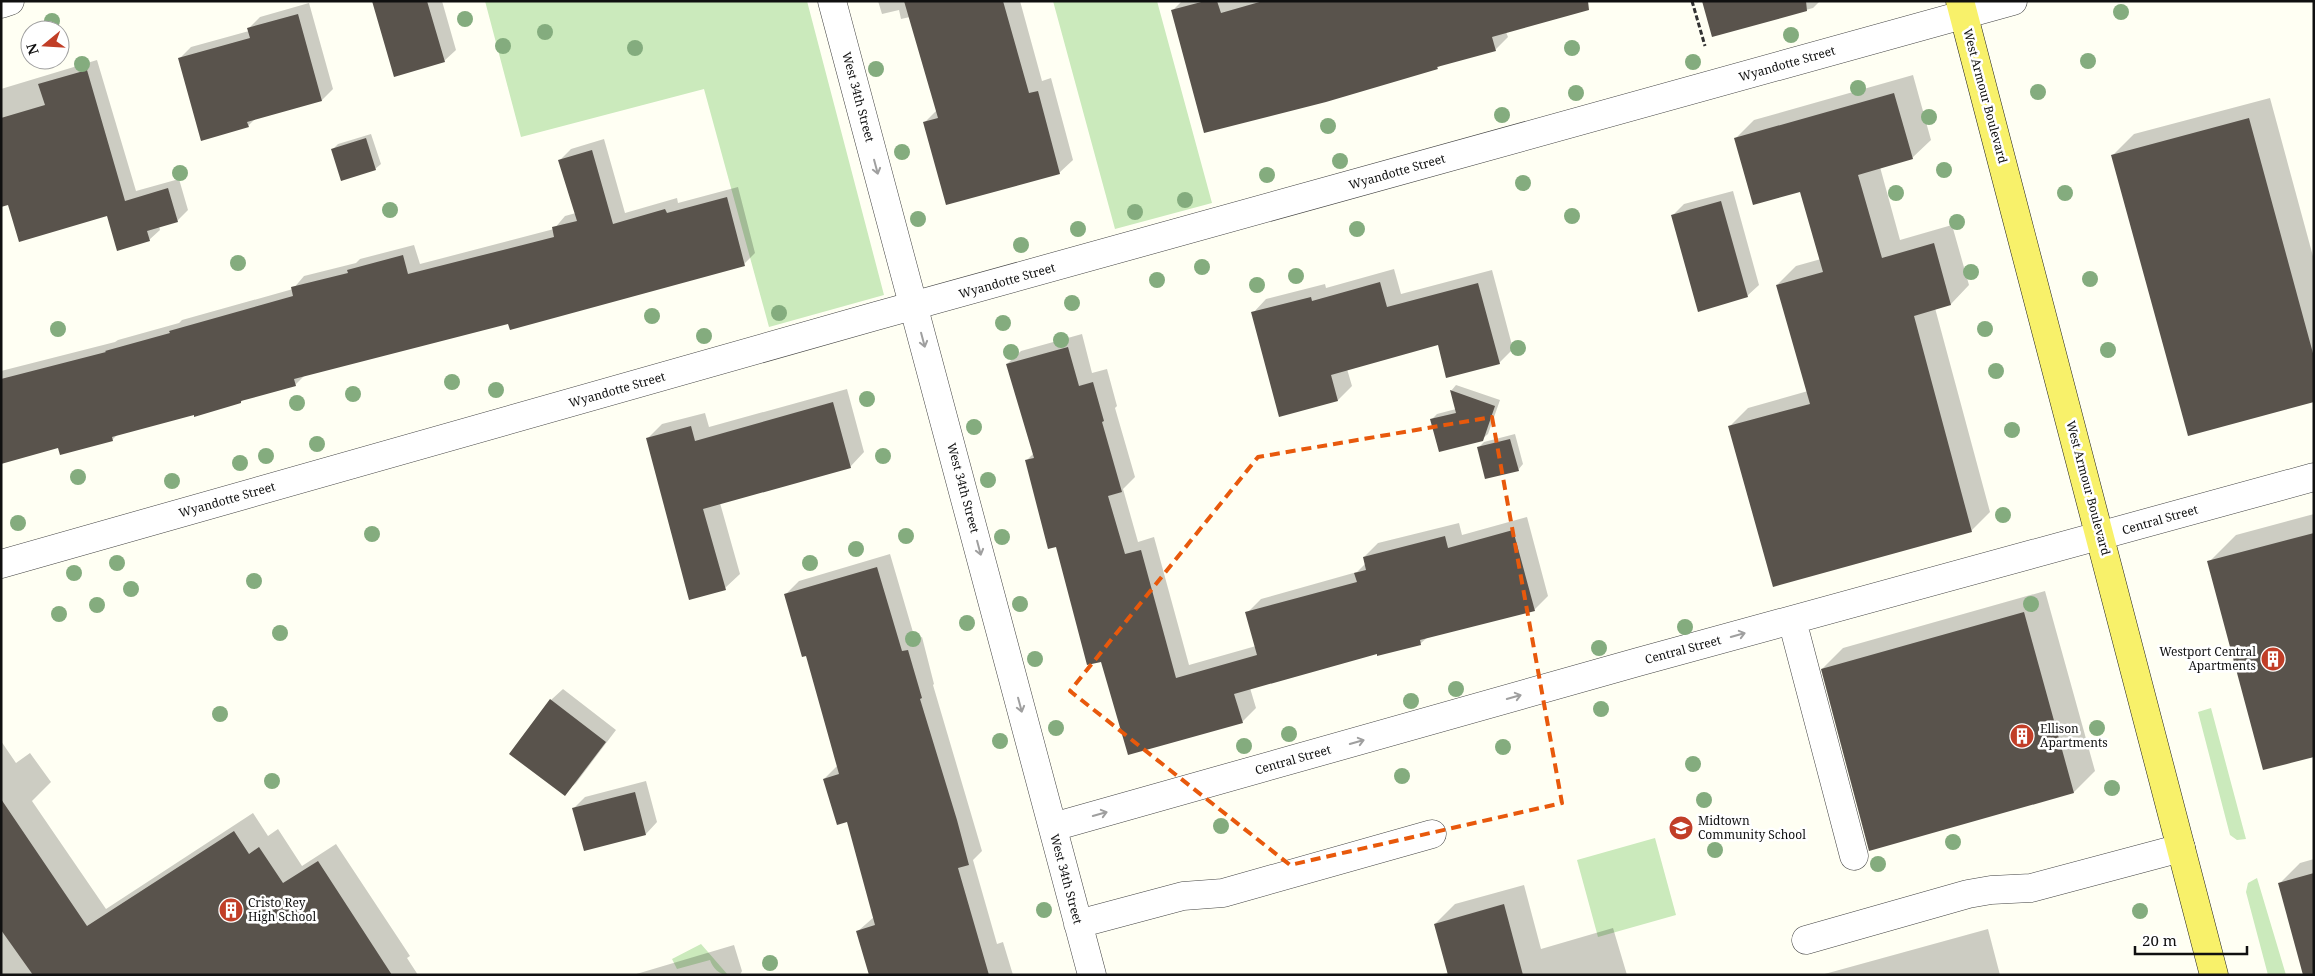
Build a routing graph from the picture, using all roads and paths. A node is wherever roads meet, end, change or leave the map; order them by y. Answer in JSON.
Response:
{"nodes":[{"id":1,"x":10,"y":1,"type":"edge"},
{"id":2,"x":832,"y":1,"type":"edge"},
{"id":3,"x":1692,"y":1,"type":"edge"},
{"id":4,"x":2013,"y":1,"type":"edge"},
{"id":5,"x":1,"y":4,"type":"edge"},
{"id":6,"x":1962,"y":8,"type":"edge"},
{"id":7,"x":1705,"y":46,"type":"dead end"},
{"id":8,"x":914,"y":306,"type":"junction"},
{"id":9,"x":2314,"y":477,"type":"edge"},
{"id":10,"x":2101,"y":536,"type":"junction"},
{"id":11,"x":1,"y":564,"type":"edge"},
{"id":12,"x":1792,"y":620,"type":"junction"},
{"id":13,"x":1053,"y":827,"type":"junction"},
{"id":14,"x":1432,"y":834,"type":"dead end"},
{"id":15,"x":2181,"y":848,"type":"junction"},
{"id":16,"x":1854,"y":856,"type":"dead end"},
{"id":17,"x":1078,"y":924,"type":"junction"},
{"id":18,"x":1806,"y":940,"type":"dead end"},
{"id":19,"x":1092,"y":975,"type":"edge"},
{"id":20,"x":2214,"y":975,"type":"edge"}],
"edges":[{"from":1,"to":5,"type":"street"},
{"from":2,"to":8,"type":"street","name":"West 34th Street","one_way":true},
{"from":3,"to":7,"type":"path"},
{"from":4,"to":6,"type":"street","name":"Wyandotte Street"},
{"from":6,"to":8,"type":"street","name":"Wyandotte Street"},
{"from":6,"to":10,"type":"main road","name":"West Armour Boulevard"},
{"from":8,"to":11,"type":"street","name":"Wyandotte Street"},
{"from":8,"to":13,"type":"street","name":"West 34th Street","one_way":true},
{"from":9,"to":10,"type":"street","name":"Central Street"},
{"from":10,"to":12,"type":"street","name":"Central Street"},
{"from":10,"to":15,"type":"main road","name":"West Armour Boulevard"},
{"from":13,"to":12,"type":"street","name":"Central Street","one_way":true},
{"from":12,"to":16,"type":"street"},
{"from":13,"to":17,"type":"street","name":"West 34th Street"},
{"from":14,"to":17,"type":"street"},
{"from":15,"to":18,"type":"street"},
{"from":15,"to":20,"type":"main road","name":"West Armour Boulevard"},
{"from":17,"to":19,"type":"street","name":"West 34th Street"}]}
